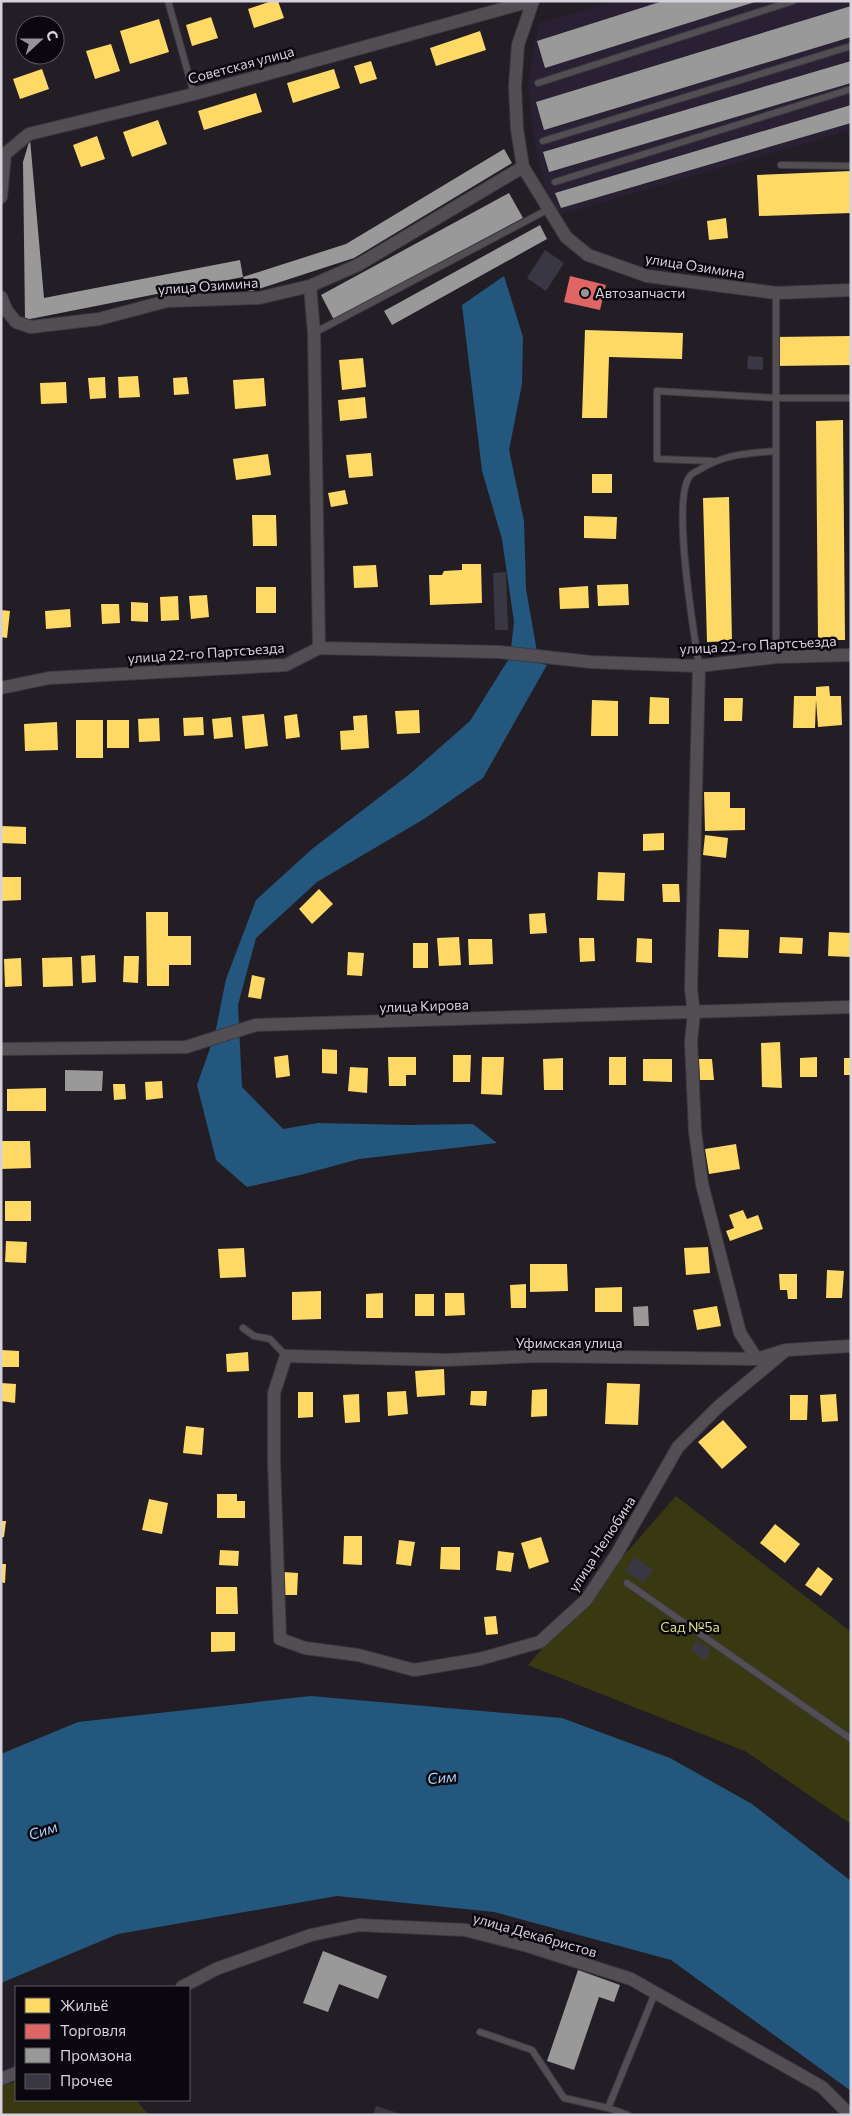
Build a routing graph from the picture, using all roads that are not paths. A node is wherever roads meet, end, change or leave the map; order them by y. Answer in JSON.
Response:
{"nodes":[{"id":1,"x":168,"y":1,"type":"edge"},
{"id":2,"x":532,"y":1,"type":"edge"},
{"id":3,"x":793,"y":1,"type":"edge"},
{"id":4,"x":851,"y":46,"type":"edge"},
{"id":5,"x":538,"y":83,"type":"dead end"},
{"id":6,"x":851,"y":89,"type":"edge"},
{"id":7,"x":194,"y":94,"type":"junction"},
{"id":8,"x":543,"y":140,"type":"dead end"},
{"id":9,"x":781,"y":166,"type":"dead end"},
{"id":10,"x":851,"y":166,"type":"edge"},
{"id":11,"x":522,"y":167,"type":"junction"},
{"id":12,"x":555,"y":182,"type":"dead end"},
{"id":13,"x":1,"y":197,"type":"edge"},
{"id":14,"x":547,"y":210,"type":"junction"},
{"id":15,"x":310,"y":286,"type":"junction"},
{"id":16,"x":851,"y":290,"type":"edge"},
{"id":17,"x":776,"y":293,"type":"junction"},
{"id":18,"x":1,"y":297,"type":"edge"},
{"id":19,"x":314,"y":333,"type":"junction"},
{"id":20,"x":776,"y":398,"type":"junction"},
{"id":21,"x":851,"y":398,"type":"edge"},
{"id":22,"x":776,"y":451,"type":"junction"},
{"id":23,"x":712,"y":462,"type":"junction"},
{"id":24,"x":319,"y":648,"type":"junction"},
{"id":25,"x":851,"y":655,"type":"edge"},
{"id":26,"x":776,"y":657,"type":"junction"},
{"id":27,"x":698,"y":666,"type":"junction"},
{"id":28,"x":1,"y":688,"type":"edge"},
{"id":29,"x":851,"y":1007,"type":"edge"},
{"id":30,"x":694,"y":1013,"type":"junction"},
{"id":31,"x":1,"y":1049,"type":"edge"},
{"id":32,"x":244,"y":1328,"type":"dead end"},
{"id":33,"x":851,"y":1346,"type":"edge"},
{"id":34,"x":786,"y":1350,"type":"junction"},
{"id":35,"x":286,"y":1356,"type":"junction"},
{"id":36,"x":757,"y":1358,"type":"junction"},
{"id":37,"x":627,"y":1583,"type":"dead end"},
{"id":38,"x":851,"y":1739,"type":"edge"},
{"id":39,"x":184,"y":1986,"type":"edge"},
{"id":40,"x":655,"y":1993,"type":"junction"},
{"id":41,"x":480,"y":2032,"type":"dead end"},
{"id":42,"x":15,"y":2073,"type":"edge"},
{"id":43,"x":1,"y":2079,"type":"edge"},
{"id":44,"x":608,"y":2108,"type":"junction"},
{"id":45,"x":628,"y":2115,"type":"edge"},
{"id":46,"x":850,"y":2115,"type":"edge"}],
"edges":[{"from":1,"to":7,"type":"lane"},
{"from":2,"to":7,"type":"street","name":"Советская улица"},
{"from":2,"to":11,"type":"street","name":"улица Озимина"},
{"from":3,"to":5,"type":"lane"},
{"from":4,"to":8,"type":"lane"},
{"from":6,"to":12,"type":"lane"},
{"from":7,"to":13,"type":"street","name":"Советская улица"},
{"from":9,"to":10,"type":"lane"},
{"from":11,"to":14,"type":"street","name":"улица Озимина"},
{"from":11,"to":15,"type":"street","name":"улица Озимина"},
{"from":14,"to":17,"type":"street","name":"улица Озимина"},
{"from":14,"to":19,"type":"lane"},
{"from":15,"to":18,"type":"street","name":"улица Озимина"},
{"from":15,"to":19,"type":"street"},
{"from":16,"to":17,"type":"street","name":"улица Озимина"},
{"from":17,"to":20,"type":"lane"},
{"from":19,"to":24,"type":"street"},
{"from":20,"to":21,"type":"lane"},
{"from":20,"to":22,"type":"lane"},
{"from":20,"to":23,"type":"lane"},
{"from":22,"to":23,"type":"lane"},
{"from":22,"to":26,"type":"lane"},
{"from":23,"to":27,"type":"lane"},
{"from":24,"to":27,"type":"street","name":"улица 22-го Партсъезда"},
{"from":24,"to":28,"type":"street","name":"улица 22-го Партсъезда"},
{"from":25,"to":26,"type":"street","name":"улица 22-го Партсъезда"},
{"from":26,"to":27,"type":"street","name":"улица 22-го Партсъезда"},
{"from":27,"to":30,"type":"street"},
{"from":29,"to":30,"type":"street","name":"улица Кирова"},
{"from":30,"to":31,"type":"street","name":"улица Кирова"},
{"from":30,"to":36,"type":"street"},
{"from":32,"to":35,"type":"lane"},
{"from":33,"to":34,"type":"street","name":"Уфимская улица"},
{"from":34,"to":35,"type":"street","name":"улица Нелюбина"},
{"from":34,"to":36,"type":"street","name":"Уфимская улица"},
{"from":35,"to":36,"type":"street","name":"Уфимская улица"},
{"from":37,"to":38,"type":"lane"},
{"from":39,"to":40,"type":"street","name":"улица Декабристов"},
{"from":40,"to":44,"type":"lane"},
{"from":40,"to":46,"type":"street","name":"улица Декабристов"},
{"from":41,"to":44,"type":"lane"},
{"from":42,"to":43,"type":"street"},
{"from":44,"to":45,"type":"lane"}]}
